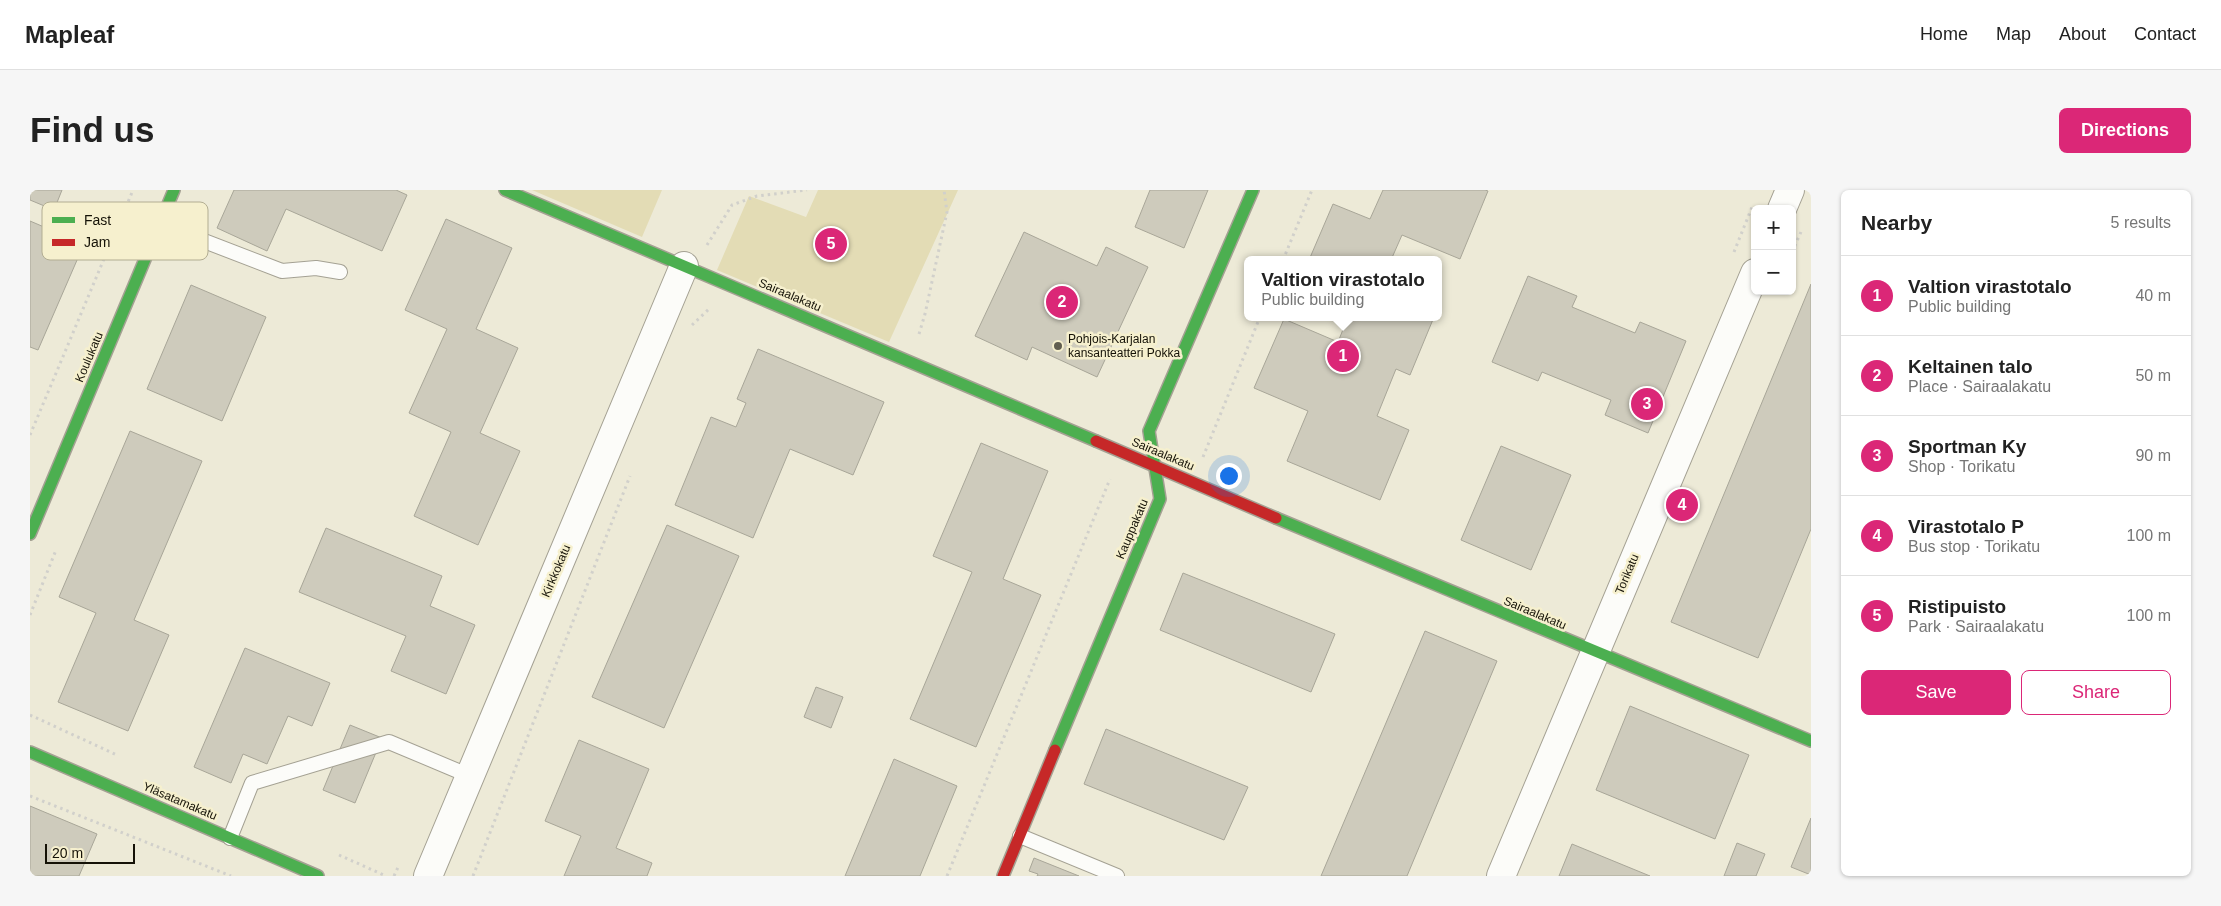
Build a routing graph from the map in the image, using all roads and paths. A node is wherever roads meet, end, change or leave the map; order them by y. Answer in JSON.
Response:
{"nodes":[{"id":1,"x":133,"y":190,"type":"edge"},
{"id":2,"x":174,"y":190,"type":"edge"},
{"id":3,"x":505,"y":190,"type":"edge"},
{"id":4,"x":807,"y":190,"type":"edge"},
{"id":5,"x":944,"y":190,"type":"edge"},
{"id":6,"x":1253,"y":190,"type":"edge"},
{"id":7,"x":1312,"y":190,"type":"edge"},
{"id":8,"x":1790,"y":190,"type":"edge"},
{"id":9,"x":128,"y":202,"type":"edge"},
{"id":10,"x":169,"y":202,"type":"edge"},
{"id":11,"x":1784,"y":205,"type":"edge"},
{"id":12,"x":208,"y":242,"type":"edge"},
{"id":13,"x":707,"y":245,"type":"dead end"},
{"id":14,"x":1285,"y":256,"type":"edge"},
{"id":15,"x":104,"y":260,"type":"edge"},
{"id":16,"x":145,"y":260,"type":"edge"},
{"id":17,"x":684,"y":266,"type":"junction"},
{"id":18,"x":340,"y":272,"type":"dead end"},
{"id":19,"x":1751,"y":282,"type":"edge"},
{"id":20,"x":711,"y":307,"type":"dead end"},
{"id":21,"x":688,"y":329,"type":"dead end"},
{"id":22,"x":918,"y":334,"type":"dead end"},
{"id":23,"x":30,"y":435,"type":"edge"},
{"id":24,"x":1122,"y":452,"type":"junction"},
{"id":25,"x":1153,"y":464,"type":"junction"},
{"id":26,"x":633,"y":468,"type":"dead end"},
{"id":27,"x":30,"y":534,"type":"edge"},
{"id":28,"x":1594,"y":652,"type":"junction"},
{"id":29,"x":1811,"y":741,"type":"edge"},
{"id":30,"x":30,"y":752,"type":"edge"},
{"id":31,"x":470,"y":776,"type":"junction"},
{"id":32,"x":30,"y":796,"type":"edge"},
{"id":33,"x":1020,"y":836,"type":"junction"},
{"id":34,"x":230,"y":838,"type":"junction"},
{"id":35,"x":231,"y":876,"type":"edge"},
{"id":36,"x":318,"y":876,"type":"edge"},
{"id":37,"x":428,"y":876,"type":"edge"},
{"id":38,"x":473,"y":876,"type":"edge"},
{"id":39,"x":947,"y":876,"type":"edge"},
{"id":40,"x":1003,"y":876,"type":"edge"},
{"id":41,"x":1117,"y":876,"type":"edge"},
{"id":42,"x":1501,"y":876,"type":"edge"}],
"edges":[{"from":1,"to":9,"type":"path"},
{"from":2,"to":10,"type":"street","name":"Koulukatu"},
{"from":3,"to":17,"type":"street","name":"Sairaalakatu"},
{"from":4,"to":13,"type":"path"},
{"from":5,"to":22,"type":"path"},
{"from":6,"to":25,"type":"street","name":"Kauppakatu"},
{"from":7,"to":14,"type":"path"},
{"from":8,"to":11,"type":"street"},
{"from":12,"to":18,"type":"lane"},
{"from":15,"to":23,"type":"path"},
{"from":16,"to":27,"type":"street","name":"Koulukatu"},
{"from":17,"to":24,"type":"street","name":"Sairaalakatu"},
{"from":17,"to":31,"type":"street","name":"Kirkkokatu"},
{"from":19,"to":28,"type":"street","name":"Torikatu"},
{"from":20,"to":21,"type":"path"},
{"from":24,"to":25,"type":"street","name":"Sairaalakatu"},
{"from":24,"to":39,"type":"path"},
{"from":25,"to":28,"type":"street","name":"Sairaalakatu"},
{"from":25,"to":33,"type":"street","name":"Kauppakatu"},
{"from":26,"to":38,"type":"path"},
{"from":28,"to":29,"type":"street","name":"Sairaalakatu"},
{"from":28,"to":42,"type":"street","name":"Torikatu"},
{"from":30,"to":34,"type":"street","name":"Yläsatamakatu"},
{"from":31,"to":34,"type":"lane"},
{"from":31,"to":37,"type":"street","name":"Kirkkokatu"},
{"from":32,"to":35,"type":"path"},
{"from":33,"to":40,"type":"street","name":"Kauppakatu"},
{"from":33,"to":41,"type":"lane"},
{"from":34,"to":36,"type":"street","name":"Yläsatamakatu"}]}
